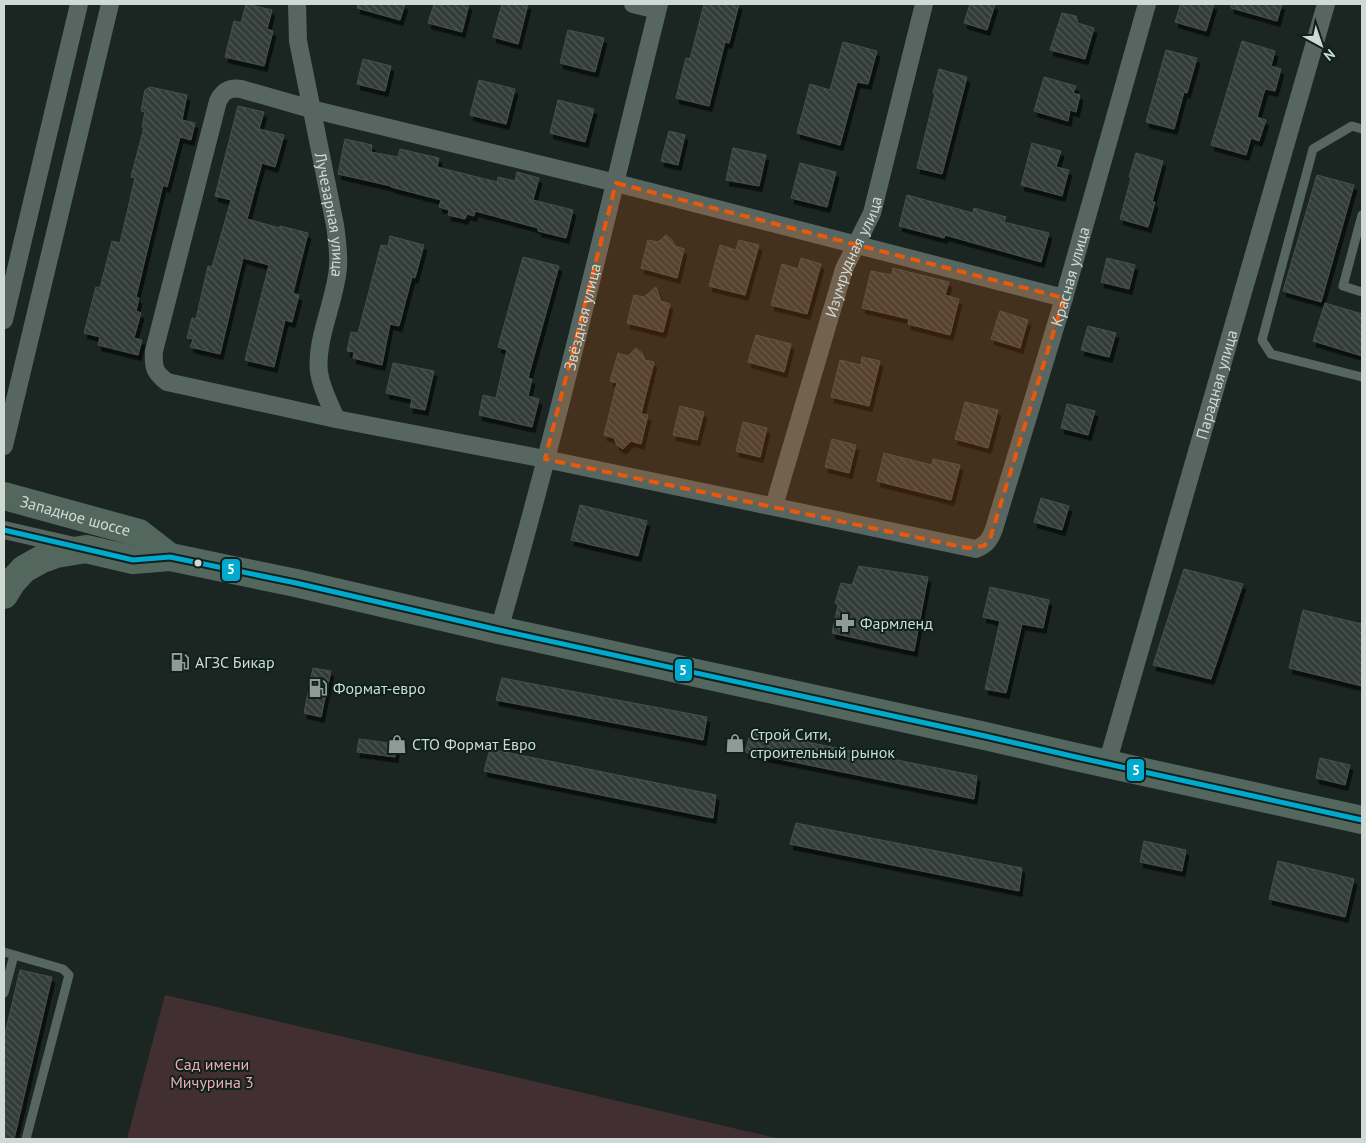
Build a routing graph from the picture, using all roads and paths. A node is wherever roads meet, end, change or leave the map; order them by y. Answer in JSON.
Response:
{"nodes":[{"id":1,"x":78,"y":4,"type":"edge"},
{"id":2,"x":110,"y":4,"type":"edge"},
{"id":3,"x":297,"y":4,"type":"edge"},
{"id":4,"x":633,"y":4,"type":"edge"},
{"id":5,"x":924,"y":4,"type":"edge"},
{"id":6,"x":1147,"y":4,"type":"edge"},
{"id":7,"x":1326,"y":4,"type":"edge"},
{"id":8,"x":658,"y":7,"type":"edge"},
{"id":9,"x":311,"y":109,"type":"junction"},
{"id":10,"x":1362,"y":129,"type":"edge"},
{"id":11,"x":616,"y":183,"type":"junction"},
{"id":12,"x":1362,"y":215,"type":"edge"},
{"id":13,"x":856,"y":246,"type":"junction"},
{"id":14,"x":1362,"y":292,"type":"edge"},
{"id":15,"x":1064,"y":298,"type":"junction"},
{"id":16,"x":4,"y":320,"type":"edge"},
{"id":17,"x":1362,"y":377,"type":"edge"},
{"id":18,"x":336,"y":419,"type":"junction"},
{"id":19,"x":4,"y":438,"type":"edge"},
{"id":20,"x":545,"y":459,"type":"junction"},
{"id":21,"x":4,"y":496,"type":"edge"},
{"id":22,"x":774,"y":506,"type":"junction"},
{"id":23,"x":4,"y":530,"type":"edge"},
{"id":24,"x":86,"y":549,"type":"junction"},
{"id":25,"x":170,"y":557,"type":"junction"},
{"id":26,"x":4,"y":595,"type":"edge"},
{"id":27,"x":499,"y":630,"type":"junction"},
{"id":28,"x":1107,"y":764,"type":"junction"},
{"id":29,"x":1362,"y":820,"type":"edge"},
{"id":30,"x":4,"y":952,"type":"edge"},
{"id":31,"x":14,"y":955,"type":"junction"},
{"id":32,"x":4,"y":993,"type":"edge"},
{"id":33,"x":26,"y":1139,"type":"edge"}],
"edges":[{"from":1,"to":16,"type":"street"},
{"from":2,"to":19,"type":"street"},
{"from":3,"to":9,"type":"street","name":"Лучезарная улица"},
{"from":4,"to":8,"type":"street"},
{"from":5,"to":13,"type":"street","name":"Изумрудная улица"},
{"from":6,"to":15,"type":"street","name":"Красная улица"},
{"from":7,"to":28,"type":"street","name":"Парадная улица"},
{"from":8,"to":11,"type":"street","name":"Звёздная улица"},
{"from":9,"to":11,"type":"street"},
{"from":9,"to":18,"type":"street","name":"Лучезарная улица"},
{"from":9,"to":18,"type":"street"},
{"from":10,"to":17,"type":"lane"},
{"from":11,"to":13,"type":"street"},
{"from":11,"to":20,"type":"street","name":"Звёздная улица"},
{"from":12,"to":14,"type":"lane"},
{"from":13,"to":15,"type":"street"},
{"from":13,"to":22,"type":"street","name":"Изумрудная улица"},
{"from":15,"to":22,"type":"street","name":"Красная улица"},
{"from":18,"to":20,"type":"street"},
{"from":20,"to":22,"type":"street"},
{"from":20,"to":27,"type":"street","name":"Звёздная улица"},
{"from":21,"to":25,"type":"main road","name":"Западное шоссе"},
{"from":23,"to":24,"type":"street","name":"Западное шоссе"},
{"from":24,"to":25,"type":"main road","name":"Западное шоссе"},
{"from":24,"to":26,"type":"main road"},
{"from":25,"to":27,"type":"main road","name":"Западное шоссе"},
{"from":27,"to":28,"type":"main road","name":"Западное шоссе"},
{"from":28,"to":29,"type":"main road","name":"Западное шоссе"},
{"from":30,"to":31,"type":"lane"},
{"from":31,"to":32,"type":"lane"},
{"from":31,"to":33,"type":"lane"}]}
